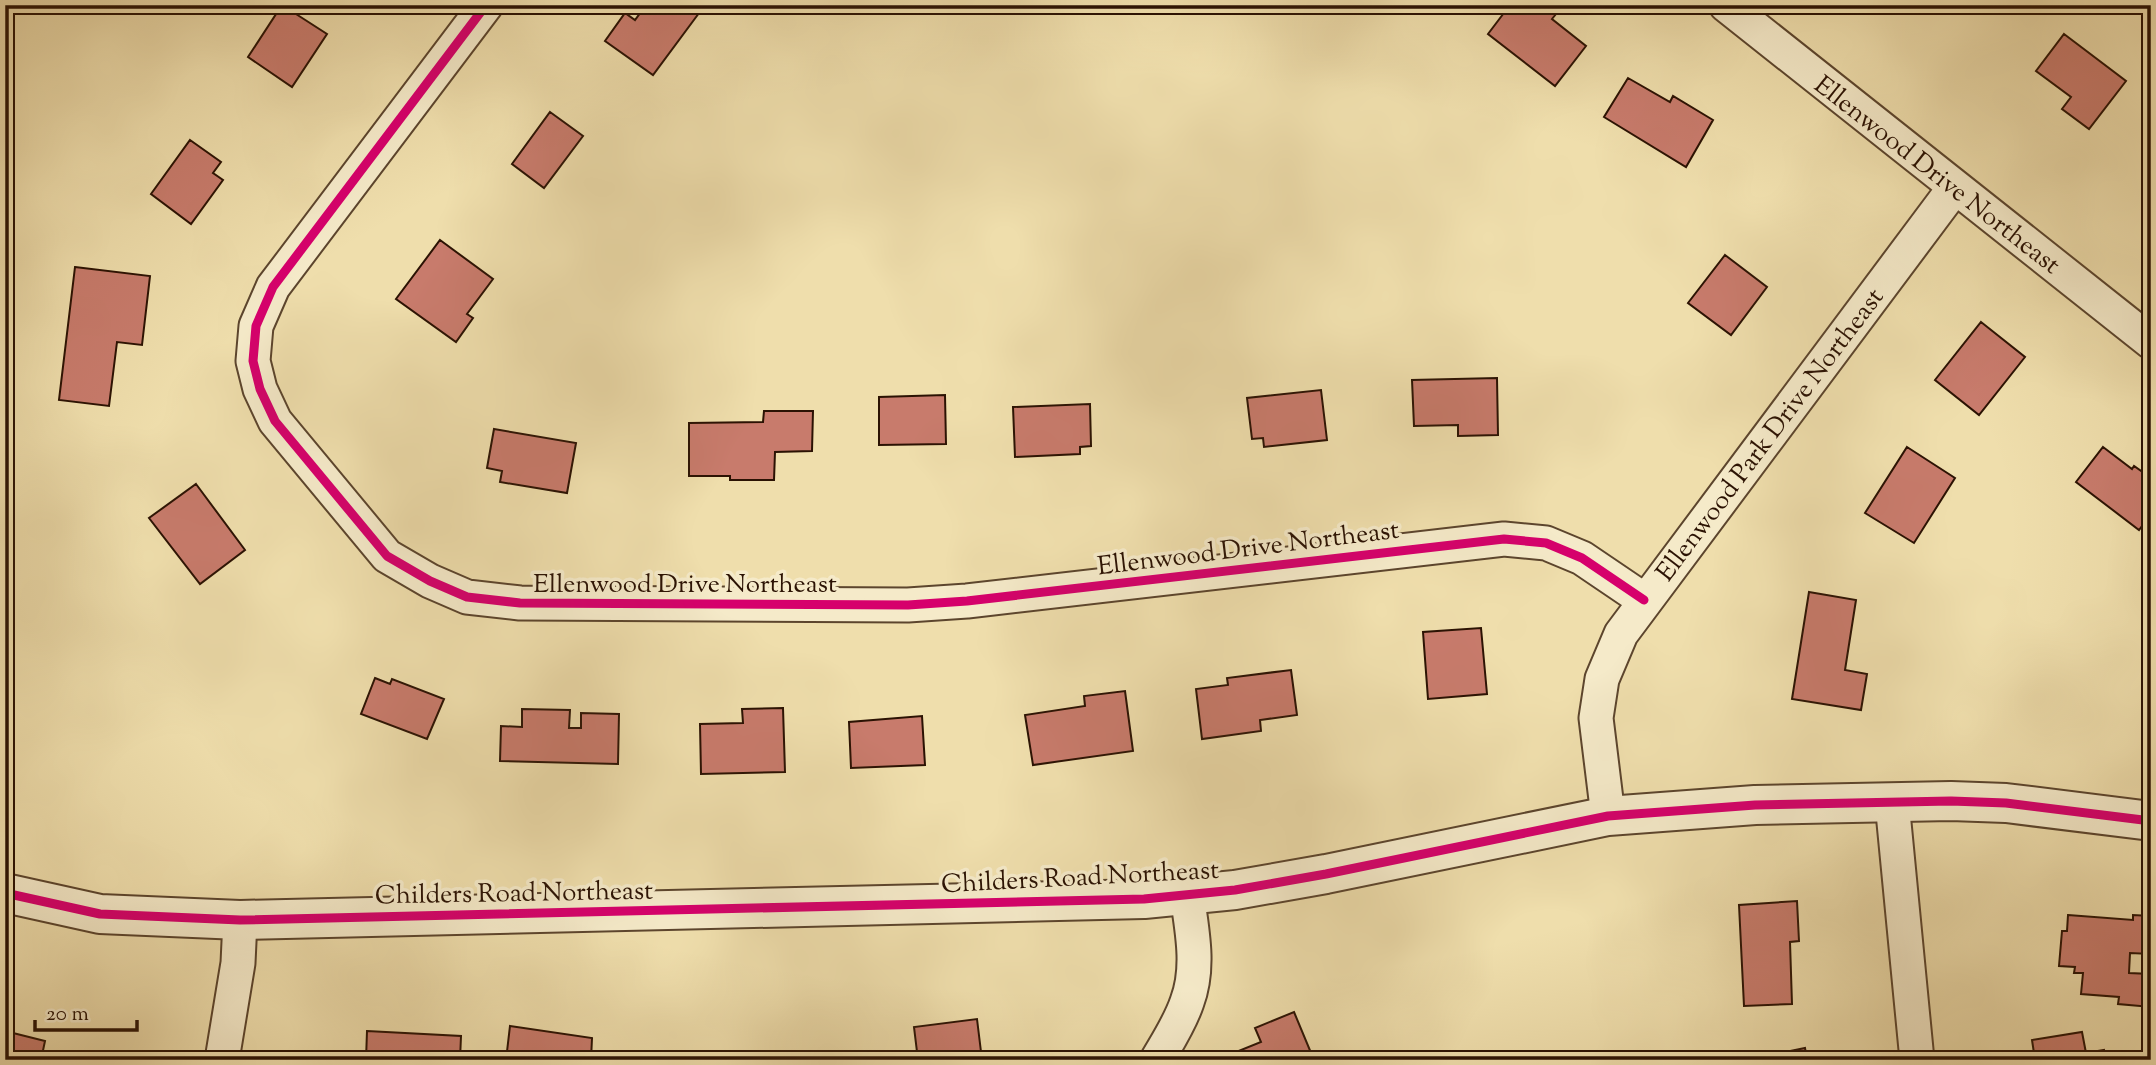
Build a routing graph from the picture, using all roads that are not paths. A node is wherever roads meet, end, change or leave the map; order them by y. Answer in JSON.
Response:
{"nodes":[{"id":1,"x":486,"y":5,"type":"edge"},
{"id":2,"x":1726,"y":5,"type":"edge"},
{"id":3,"x":1955,"y":187,"type":"junction"},
{"id":4,"x":2151,"y":342,"type":"edge"},
{"id":5,"x":1644,"y":600,"type":"junction"},
{"id":6,"x":1892,"y":802,"type":"junction"},
{"id":7,"x":1608,"y":816,"type":"junction"},
{"id":8,"x":2151,"y":821,"type":"edge"},
{"id":9,"x":5,"y":893,"type":"edge"},
{"id":10,"x":1187,"y":895,"type":"junction"},
{"id":11,"x":240,"y":920,"type":"junction"},
{"id":12,"x":222,"y":1060,"type":"edge"},
{"id":13,"x":1157,"y":1060,"type":"edge"},
{"id":14,"x":1917,"y":1060,"type":"edge"}],
"edges":[{"from":1,"to":5,"type":"street","name":"Ellenwood Drive Northeast"},
{"from":2,"to":3,"type":"street","name":"Ellenwood Drive Northeast"},
{"from":3,"to":4,"type":"street","name":"Ellenwood Drive Northeast"},
{"from":3,"to":5,"type":"street","name":"Ellenwood Park Drive Northeast"},
{"from":5,"to":7,"type":"street","name":"Ellenwood Park Drive Northeast"},
{"from":6,"to":7,"type":"street","name":"Childers Road Northeast"},
{"from":6,"to":8,"type":"street","name":"Childers Road Northeast"},
{"from":6,"to":14,"type":"street"},
{"from":7,"to":10,"type":"street","name":"Childers Road Northeast"},
{"from":9,"to":11,"type":"street","name":"Childers Road Northeast"},
{"from":10,"to":11,"type":"street","name":"Childers Road Northeast"},
{"from":10,"to":13,"type":"street"},
{"from":11,"to":12,"type":"street"}]}
